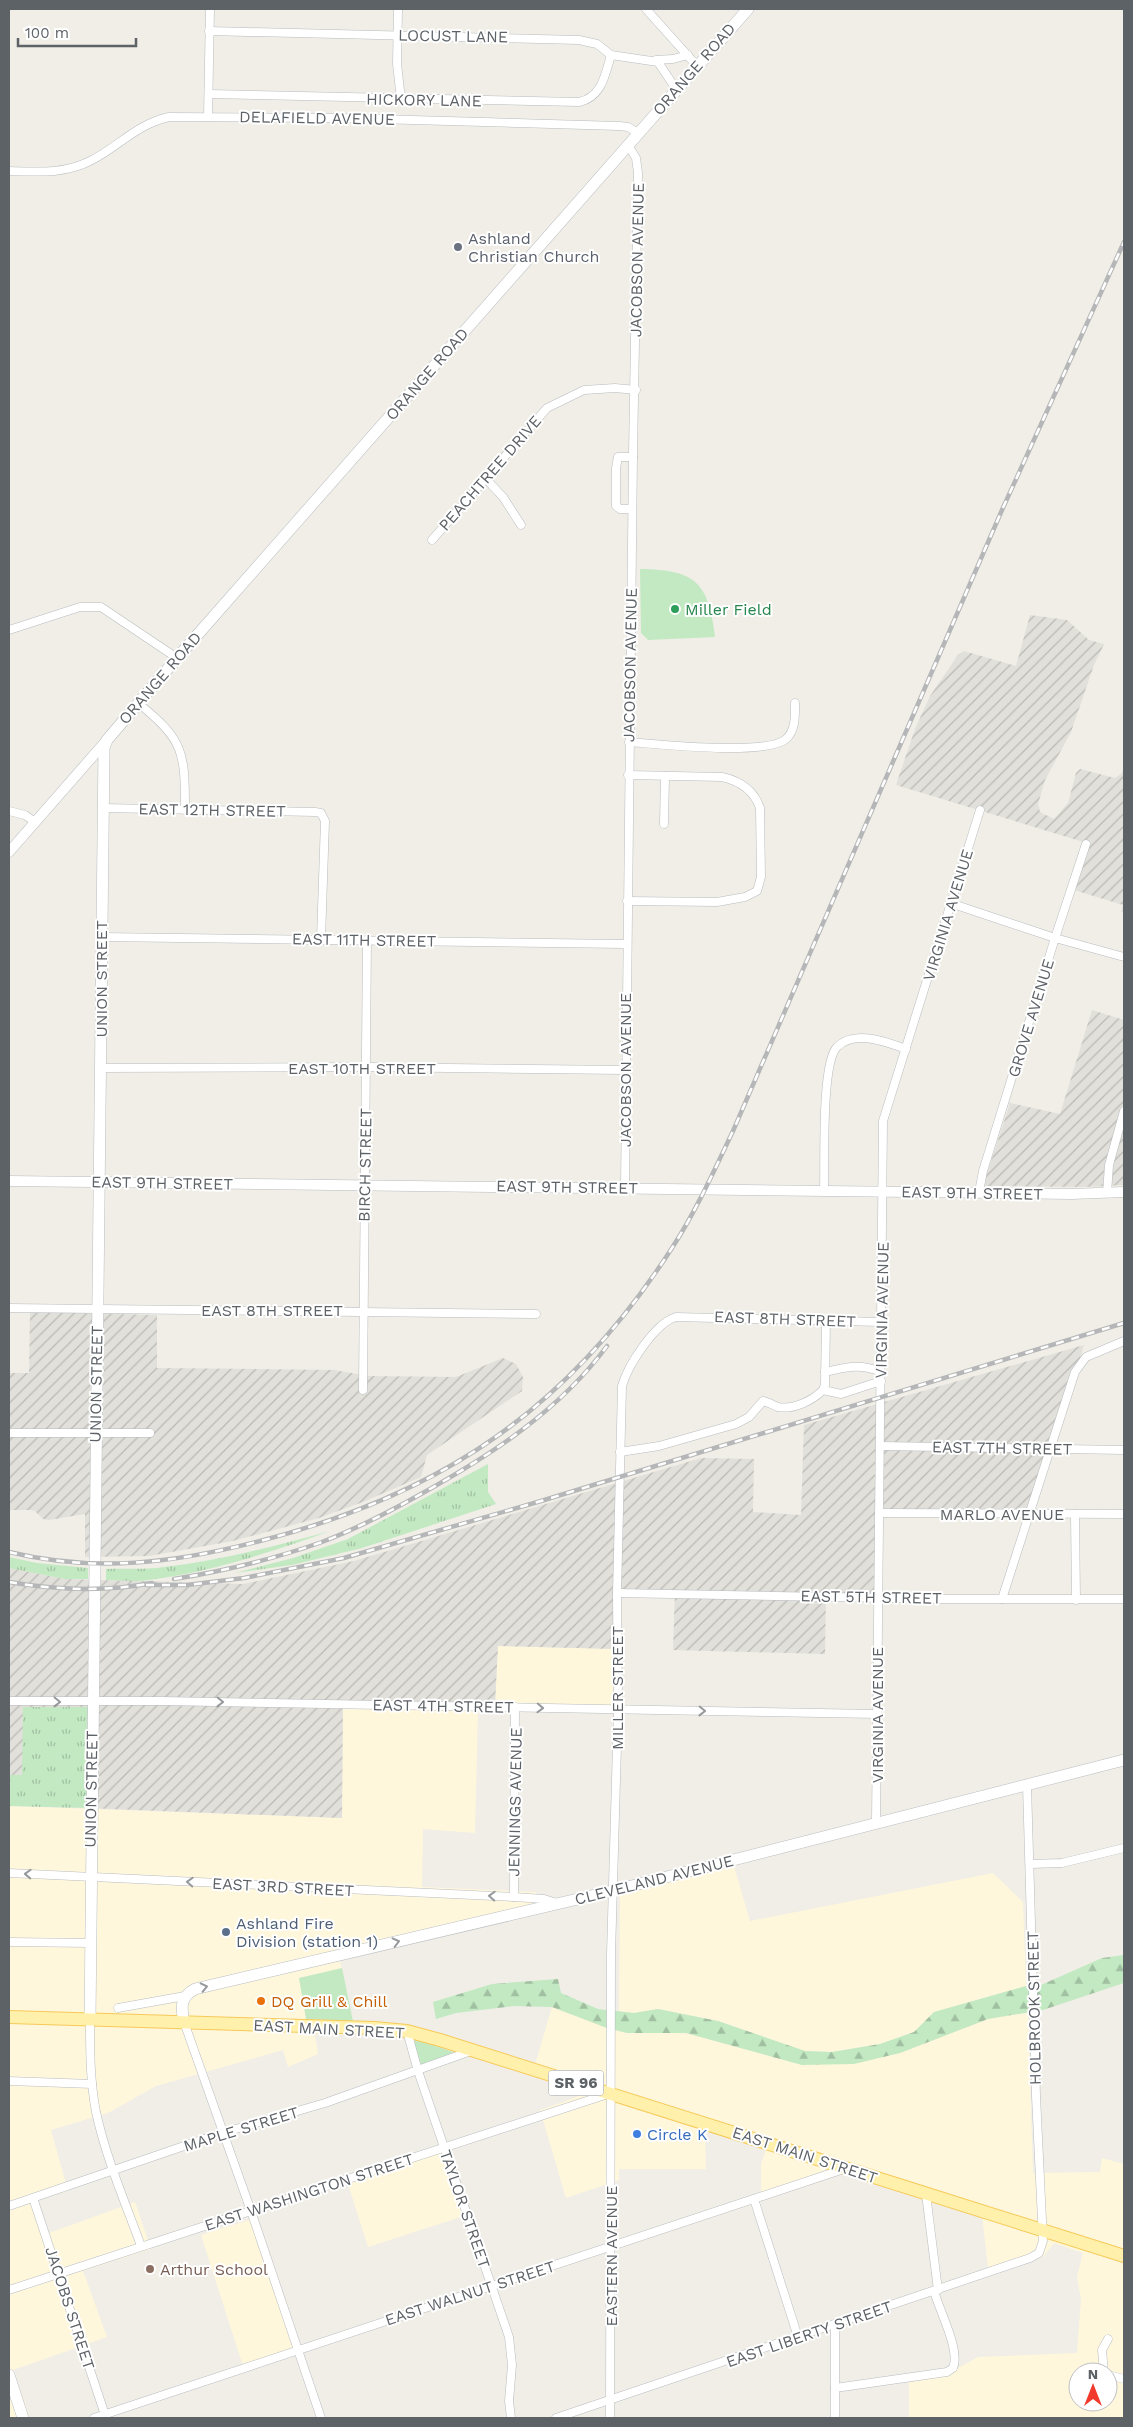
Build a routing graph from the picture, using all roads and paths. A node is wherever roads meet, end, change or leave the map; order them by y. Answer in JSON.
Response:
{"nodes":[{"id":1,"x":210,"y":9,"type":"edge"},
{"id":2,"x":398,"y":9,"type":"edge"},
{"id":3,"x":646,"y":9,"type":"edge"},
{"id":4,"x":748,"y":9,"type":"edge"},
{"id":5,"x":210,"y":31,"type":"junction"},
{"id":6,"x":397,"y":34,"type":"junction"},
{"id":7,"x":611,"y":55,"type":"junction"},
{"id":8,"x":688,"y":55,"type":"junction"},
{"id":9,"x":652,"y":60,"type":"junction"},
{"id":10,"x":697,"y":66,"type":"junction"},
{"id":11,"x":676,"y":89,"type":"junction"},
{"id":12,"x":209,"y":94,"type":"junction"},
{"id":13,"x":401,"y":99,"type":"junction"},
{"id":14,"x":208,"y":117,"type":"junction"},
{"id":15,"x":638,"y":133,"type":"junction"},
{"id":16,"x":628,"y":145,"type":"junction"},
{"id":17,"x":9,"y":171,"type":"edge"},
{"id":18,"x":636,"y":390,"type":"junction"},
{"id":19,"x":632,"y":457,"type":"junction"},
{"id":20,"x":486,"y":480,"type":"junction"},
{"id":21,"x":632,"y":509,"type":"junction"},
{"id":22,"x":521,"y":525,"type":"dead end"},
{"id":23,"x":432,"y":540,"type":"dead end"},
{"id":24,"x":9,"y":630,"type":"edge"},
{"id":25,"x":177,"y":658,"type":"junction"},
{"id":26,"x":138,"y":703,"type":"junction"},
{"id":27,"x":795,"y":703,"type":"dead end"},
{"id":28,"x":629,"y":742,"type":"junction"},
{"id":29,"x":106,"y":744,"type":"junction"},
{"id":30,"x":628,"y":775,"type":"junction"},
{"id":31,"x":664,"y":776,"type":"junction"},
{"id":32,"x":103,"y":808,"type":"junction"},
{"id":33,"x":185,"y":810,"type":"junction"},
{"id":34,"x":980,"y":810,"type":"dead end"},
{"id":35,"x":9,"y":811,"type":"edge"},
{"id":36,"x":35,"y":822,"type":"junction"},
{"id":37,"x":664,"y":824,"type":"dead end"},
{"id":38,"x":1086,"y":844,"type":"dead end"},
{"id":39,"x":9,"y":852,"type":"edge"},
{"id":40,"x":627,"y":901,"type":"junction"},
{"id":41,"x":950,"y":904,"type":"junction"},
{"id":42,"x":101,"y":937,"type":"junction"},
{"id":43,"x":1055,"y":938,"type":"junction"},
{"id":44,"x":321,"y":939,"type":"junction"},
{"id":45,"x":367,"y":940,"type":"junction"},
{"id":46,"x":626,"y":944,"type":"junction"},
{"id":47,"x":1124,"y":957,"type":"edge"},
{"id":48,"x":906,"y":1049,"type":"junction"},
{"id":49,"x":366,"y":1067,"type":"junction"},
{"id":50,"x":100,"y":1068,"type":"junction"},
{"id":51,"x":625,"y":1070,"type":"junction"},
{"id":52,"x":1124,"y":1111,"type":"edge"},
{"id":53,"x":9,"y":1182,"type":"edge"},
{"id":54,"x":98,"y":1182,"type":"junction"},
{"id":55,"x":365,"y":1185,"type":"junction"},
{"id":56,"x":625,"y":1188,"type":"junction"},
{"id":57,"x":824,"y":1191,"type":"junction"},
{"id":58,"x":884,"y":1191,"type":"junction"},
{"id":59,"x":979,"y":1192,"type":"junction"},
{"id":60,"x":1124,"y":1192,"type":"edge"},
{"id":61,"x":1107,"y":1193,"type":"junction"},
{"id":62,"x":9,"y":1308,"type":"edge"},
{"id":63,"x":97,"y":1309,"type":"junction"},
{"id":64,"x":363,"y":1311,"type":"junction"},
{"id":65,"x":536,"y":1314,"type":"dead end"},
{"id":66,"x":689,"y":1317,"type":"joint"},
{"id":67,"x":826,"y":1321,"type":"junction"},
{"id":68,"x":881,"y":1322,"type":"junction"},
{"id":69,"x":1124,"y":1342,"type":"edge"},
{"id":70,"x":825,"y":1372,"type":"junction"},
{"id":71,"x":881,"y":1372,"type":"junction"},
{"id":72,"x":881,"y":1381,"type":"junction"},
{"id":73,"x":363,"y":1390,"type":"dead end"},
{"id":74,"x":823,"y":1390,"type":"junction"},
{"id":75,"x":9,"y":1433,"type":"edge"},
{"id":76,"x":95,"y":1433,"type":"junction"},
{"id":77,"x":150,"y":1433,"type":"dead end"},
{"id":78,"x":880,"y":1446,"type":"junction"},
{"id":79,"x":1049,"y":1449,"type":"junction"},
{"id":80,"x":1124,"y":1450,"type":"edge"},
{"id":81,"x":620,"y":1452,"type":"junction"},
{"id":82,"x":879,"y":1513,"type":"junction"},
{"id":83,"x":1030,"y":1514,"type":"junction"},
{"id":84,"x":1075,"y":1514,"type":"junction"},
{"id":85,"x":1124,"y":1514,"type":"edge"},
{"id":86,"x":617,"y":1593,"type":"junction"},
{"id":87,"x":878,"y":1597,"type":"junction"},
{"id":88,"x":1002,"y":1599,"type":"junction"},
{"id":89,"x":1124,"y":1599,"type":"edge"},
{"id":90,"x":1076,"y":1600,"type":"junction"},
{"id":91,"x":9,"y":1701,"type":"edge"},
{"id":92,"x":92,"y":1702,"type":"junction"},
{"id":93,"x":516,"y":1707,"type":"junction"},
{"id":94,"x":618,"y":1710,"type":"junction"},
{"id":95,"x":878,"y":1714,"type":"junction"},
{"id":96,"x":1124,"y":1760,"type":"edge"},
{"id":97,"x":1028,"y":1785,"type":"junction"},
{"id":98,"x":876,"y":1824,"type":"junction"},
{"id":99,"x":1124,"y":1848,"type":"edge"},
{"id":100,"x":1030,"y":1864,"type":"junction"},
{"id":101,"x":9,"y":1873,"type":"edge"},
{"id":102,"x":90,"y":1877,"type":"junction"},
{"id":103,"x":612,"y":1891,"type":"junction"},
{"id":104,"x":514,"y":1897,"type":"junction"},
{"id":105,"x":558,"y":1903,"type":"junction"},
{"id":106,"x":9,"y":1942,"type":"edge"},
{"id":107,"x":90,"y":1943,"type":"junction"},
{"id":108,"x":184,"y":1996,"type":"junction"},
{"id":109,"x":118,"y":2008,"type":"dead end"},
{"id":110,"x":9,"y":2017,"type":"edge"},
{"id":111,"x":90,"y":2020,"type":"junction"},
{"id":112,"x":184,"y":2022,"type":"junction"},
{"id":113,"x":407,"y":2031,"type":"junction"},
{"id":114,"x":473,"y":2051,"type":"junction"},
{"id":115,"x":418,"y":2071,"type":"junction"},
{"id":116,"x":9,"y":2082,"type":"edge"},
{"id":117,"x":92,"y":2084,"type":"junction"},
{"id":118,"x":610,"y":2094,"type":"junction"},
{"id":119,"x":222,"y":2133,"type":"junction"},
{"id":120,"x":444,"y":2148,"type":"junction"},
{"id":121,"x":846,"y":2168,"type":"junction"},
{"id":122,"x":114,"y":2170,"type":"junction"},
{"id":123,"x":926,"y":2194,"type":"junction"},
{"id":124,"x":33,"y":2198,"type":"junction"},
{"id":125,"x":754,"y":2199,"type":"junction"},
{"id":126,"x":9,"y":2206,"type":"edge"},
{"id":127,"x":251,"y":2211,"type":"junction"},
{"id":128,"x":1043,"y":2231,"type":"junction"},
{"id":129,"x":141,"y":2246,"type":"junction"},
{"id":130,"x":612,"y":2246,"type":"junction"},
{"id":131,"x":1124,"y":2256,"type":"edge"},
{"id":132,"x":59,"y":2273,"type":"junction"},
{"id":133,"x":492,"y":2286,"type":"junction"},
{"id":134,"x":9,"y":2290,"type":"edge"},
{"id":135,"x":936,"y":2291,"type":"junction"},
{"id":136,"x":835,"y":2324,"type":"junction"},
{"id":137,"x":798,"y":2337,"type":"junction"},
{"id":138,"x":1108,"y":2339,"type":"dead end"},
{"id":139,"x":298,"y":2350,"type":"junction"},
{"id":140,"x":1103,"y":2362,"type":"edge"},
{"id":141,"x":9,"y":2375,"type":"edge"},
{"id":142,"x":836,"y":2388,"type":"junction"},
{"id":143,"x":610,"y":2401,"type":"junction"},
{"id":144,"x":105,"y":2416,"type":"edge"},
{"id":145,"x":23,"y":2418,"type":"edge"},
{"id":146,"x":94,"y":2418,"type":"edge"},
{"id":147,"x":321,"y":2418,"type":"edge"},
{"id":148,"x":511,"y":2418,"type":"edge"},
{"id":149,"x":556,"y":2418,"type":"edge"},
{"id":150,"x":610,"y":2418,"type":"edge"},
{"id":151,"x":835,"y":2418,"type":"edge"}],
"edges":[{"from":1,"to":5,"type":"street"},
{"from":2,"to":6,"type":"street"},
{"from":3,"to":8,"type":"street"},
{"from":4,"to":10,"type":"main road","name":"ORANGE ROAD"},
{"from":5,"to":6,"type":"street","name":"LOCUST LANE"},
{"from":5,"to":12,"type":"street"},
{"from":6,"to":7,"type":"street","name":"LOCUST LANE"},
{"from":6,"to":13,"type":"street"},
{"from":7,"to":9,"type":"street","name":"LOCUST LANE"},
{"from":7,"to":13,"type":"street","name":"HICKORY LANE"},
{"from":8,"to":9,"type":"street","name":"LOCUST LANE"},
{"from":8,"to":10,"type":"street"},
{"from":9,"to":11,"type":"street"},
{"from":10,"to":11,"type":"main road","name":"ORANGE ROAD"},
{"from":11,"to":15,"type":"main road","name":"ORANGE ROAD"},
{"from":12,"to":13,"type":"street","name":"HICKORY LANE"},
{"from":12,"to":14,"type":"street"},
{"from":14,"to":15,"type":"street","name":"DELAFIELD AVENUE"},
{"from":14,"to":17,"type":"street","name":"DELAFIELD AVENUE"},
{"from":15,"to":16,"type":"main road","name":"ORANGE ROAD"},
{"from":16,"to":18,"type":"street","name":"JACOBSON AVENUE"},
{"from":16,"to":25,"type":"main road","name":"ORANGE ROAD"},
{"from":18,"to":19,"type":"street","name":"JACOBSON AVENUE"},
{"from":18,"to":20,"type":"street","name":"PEACHTREE DRIVE"},
{"from":19,"to":21,"type":"street","name":"JACOBSON AVENUE"},
{"from":19,"to":21,"type":"street"},
{"from":20,"to":22,"type":"street"},
{"from":20,"to":23,"type":"street","name":"PEACHTREE DRIVE"},
{"from":21,"to":28,"type":"street","name":"JACOBSON AVENUE"},
{"from":24,"to":25,"type":"street"},
{"from":25,"to":26,"type":"main road","name":"ORANGE ROAD"},
{"from":26,"to":29,"type":"main road","name":"ORANGE ROAD"},
{"from":26,"to":33,"type":"street"},
{"from":27,"to":28,"type":"street"},
{"from":28,"to":30,"type":"street","name":"JACOBSON AVENUE"},
{"from":29,"to":32,"type":"main road","name":"UNION STREET"},
{"from":29,"to":36,"type":"street","name":"ORANGE ROAD"},
{"from":30,"to":31,"type":"street"},
{"from":30,"to":40,"type":"street","name":"JACOBSON AVENUE"},
{"from":31,"to":37,"type":"street"},
{"from":31,"to":40,"type":"street"},
{"from":32,"to":33,"type":"street","name":"EAST 12TH STREET"},
{"from":32,"to":42,"type":"main road","name":"UNION STREET"},
{"from":33,"to":44,"type":"street","name":"EAST 12TH STREET"},
{"from":34,"to":41,"type":"street","name":"VIRGINIA AVENUE"},
{"from":35,"to":36,"type":"street"},
{"from":36,"to":39,"type":"street","name":"ORANGE ROAD"},
{"from":38,"to":43,"type":"street","name":"GROVE AVENUE"},
{"from":40,"to":46,"type":"street","name":"JACOBSON AVENUE"},
{"from":41,"to":43,"type":"street"},
{"from":41,"to":48,"type":"street","name":"VIRGINIA AVENUE"},
{"from":42,"to":44,"type":"street","name":"EAST 11TH STREET"},
{"from":42,"to":50,"type":"main road","name":"UNION STREET"},
{"from":43,"to":47,"type":"street"},
{"from":43,"to":59,"type":"street","name":"GROVE AVENUE"},
{"from":44,"to":45,"type":"street","name":"EAST 11TH STREET"},
{"from":45,"to":46,"type":"street","name":"EAST 11TH STREET"},
{"from":45,"to":49,"type":"street","name":"BIRCH STREET"},
{"from":46,"to":51,"type":"street","name":"JACOBSON AVENUE"},
{"from":48,"to":57,"type":"street"},
{"from":48,"to":58,"type":"street","name":"VIRGINIA AVENUE"},
{"from":49,"to":50,"type":"street","name":"EAST 10TH STREET"},
{"from":49,"to":51,"type":"street","name":"EAST 10TH STREET"},
{"from":49,"to":55,"type":"street","name":"BIRCH STREET"},
{"from":50,"to":54,"type":"main road","name":"UNION STREET"},
{"from":51,"to":56,"type":"street","name":"JACOBSON AVENUE"},
{"from":52,"to":61,"type":"street"},
{"from":53,"to":54,"type":"street","name":"EAST 9TH STREET"},
{"from":54,"to":55,"type":"street","name":"EAST 9TH STREET"},
{"from":54,"to":63,"type":"main road","name":"UNION STREET"},
{"from":55,"to":56,"type":"street","name":"EAST 9TH STREET"},
{"from":55,"to":64,"type":"street","name":"BIRCH STREET"},
{"from":56,"to":57,"type":"street","name":"EAST 9TH STREET"},
{"from":57,"to":58,"type":"street","name":"EAST 9TH STREET"},
{"from":58,"to":59,"type":"street","name":"EAST 9TH STREET"},
{"from":58,"to":68,"type":"street","name":"VIRGINIA AVENUE"},
{"from":59,"to":61,"type":"street","name":"EAST 9TH STREET"},
{"from":60,"to":61,"type":"street","name":"EAST 9TH STREET"},
{"from":62,"to":63,"type":"street","name":"EAST 8TH STREET"},
{"from":63,"to":64,"type":"street","name":"EAST 8TH STREET"},
{"from":63,"to":76,"type":"main road","name":"UNION STREET"},
{"from":64,"to":65,"type":"street","name":"EAST 8TH STREET"},
{"from":64,"to":73,"type":"street","name":"BIRCH STREET"},
{"from":66,"to":67,"type":"street","name":"EAST 8TH STREET"},
{"from":66,"to":81,"type":"street","name":"MILLER STREET"},
{"from":67,"to":68,"type":"street","name":"EAST 8TH STREET"},
{"from":67,"to":70,"type":"street"},
{"from":68,"to":71,"type":"street","name":"VIRGINIA AVENUE"},
{"from":69,"to":79,"type":"street"},
{"from":70,"to":71,"type":"street"},
{"from":70,"to":74,"type":"street"},
{"from":71,"to":72,"type":"street","name":"VIRGINIA AVENUE"},
{"from":72,"to":74,"type":"street"},
{"from":72,"to":78,"type":"street","name":"VIRGINIA AVENUE"},
{"from":74,"to":81,"type":"street"},
{"from":75,"to":76,"type":"street"},
{"from":76,"to":77,"type":"street"},
{"from":76,"to":92,"type":"main road","name":"UNION STREET"},
{"from":78,"to":79,"type":"street","name":"EAST 7TH STREET"},
{"from":78,"to":82,"type":"street","name":"VIRGINIA AVENUE"},
{"from":79,"to":80,"type":"street","name":"EAST 7TH STREET"},
{"from":79,"to":83,"type":"street"},
{"from":81,"to":86,"type":"street","name":"MILLER STREET"},
{"from":82,"to":83,"type":"street","name":"MARLO AVENUE"},
{"from":82,"to":87,"type":"street","name":"VIRGINIA AVENUE"},
{"from":83,"to":84,"type":"street","name":"MARLO AVENUE"},
{"from":83,"to":88,"type":"street"},
{"from":84,"to":85,"type":"street","name":"MARLO AVENUE"},
{"from":84,"to":90,"type":"street"},
{"from":86,"to":87,"type":"street","name":"EAST 5TH STREET"},
{"from":86,"to":94,"type":"street","name":"MILLER STREET"},
{"from":87,"to":88,"type":"street","name":"EAST 5TH STREET"},
{"from":87,"to":95,"type":"street","name":"VIRGINIA AVENUE"},
{"from":88,"to":90,"type":"street","name":"EAST 5TH STREET"},
{"from":89,"to":90,"type":"street","name":"EAST 5TH STREET"},
{"from":91,"to":92,"type":"street","name":"EAST 4TH STREET","one_way":true},
{"from":92,"to":93,"type":"street","name":"EAST 4TH STREET","one_way":true},
{"from":92,"to":102,"type":"main road","name":"UNION STREET"},
{"from":93,"to":94,"type":"street","name":"EAST 4TH STREET","one_way":true},
{"from":93,"to":104,"type":"street","name":"JENNINGS AVENUE"},
{"from":94,"to":95,"type":"street","name":"EAST 4TH STREET","one_way":true},
{"from":94,"to":103,"type":"street","name":"MILLER STREET"},
{"from":95,"to":98,"type":"street","name":"VIRGINIA AVENUE"},
{"from":96,"to":97,"type":"main road","name":"CLEVELAND AVENUE"},
{"from":97,"to":98,"type":"main road","name":"CLEVELAND AVENUE"},
{"from":97,"to":100,"type":"street","name":"HOLBROOK STREET"},
{"from":98,"to":103,"type":"main road","name":"CLEVELAND AVENUE"},
{"from":99,"to":100,"type":"street"},
{"from":100,"to":128,"type":"street","name":"HOLBROOK STREET"},
{"from":102,"to":101,"type":"street","name":"EAST 3RD STREET","one_way":true},
{"from":104,"to":102,"type":"street","name":"EAST 3RD STREET","one_way":true},
{"from":102,"to":107,"type":"main road","name":"UNION STREET"},
{"from":103,"to":105,"type":"main road","name":"CLEVELAND AVENUE"},
{"from":103,"to":118,"type":"street","name":"MILLER STREET"},
{"from":104,"to":105,"type":"street","name":"EAST 3RD STREET"},
{"from":108,"to":105,"type":"main road","name":"CLEVELAND AVENUE","one_way":true},
{"from":106,"to":107,"type":"street"},
{"from":107,"to":111,"type":"main road","name":"UNION STREET"},
{"from":108,"to":109,"type":"street","name":"CLEVELAND AVENUE"},
{"from":108,"to":112,"type":"main road"},
{"from":110,"to":111,"type":"main road","name":"EAST MAIN STREET","number":"SR 96"},
{"from":111,"to":112,"type":"main road","name":"EAST MAIN STREET","number":"SR 96"},
{"from":111,"to":117,"type":"street"},
{"from":112,"to":113,"type":"main road","name":"EAST MAIN STREET","number":"SR 96"},
{"from":112,"to":119,"type":"street"},
{"from":113,"to":114,"type":"main road","name":"EAST MAIN STREET","number":"SR 96"},
{"from":113,"to":115,"type":"street","name":"TAYLOR STREET"},
{"from":114,"to":115,"type":"street","name":"MAPLE STREET"},
{"from":114,"to":118,"type":"main road","name":"EAST MAIN STREET","number":"SR 96"},
{"from":115,"to":119,"type":"street","name":"MAPLE STREET"},
{"from":115,"to":120,"type":"street","name":"TAYLOR STREET"},
{"from":116,"to":117,"type":"street"},
{"from":117,"to":122,"type":"street"},
{"from":118,"to":120,"type":"street","name":"EAST WASHINGTON STREET"},
{"from":118,"to":121,"type":"main road","name":"EAST MAIN STREET","number":"SR 96"},
{"from":118,"to":130,"type":"street","name":"EASTERN AVENUE"},
{"from":119,"to":122,"type":"street","name":"MAPLE STREET"},
{"from":119,"to":127,"type":"street"},
{"from":120,"to":127,"type":"street","name":"EAST WASHINGTON STREET"},
{"from":120,"to":133,"type":"street","name":"TAYLOR STREET"},
{"from":121,"to":123,"type":"main road","name":"EAST MAIN STREET","number":"SR 96"},
{"from":121,"to":125,"type":"street","name":"EAST WALNUT STREET"},
{"from":122,"to":124,"type":"street","name":"MAPLE STREET"},
{"from":122,"to":129,"type":"street"},
{"from":123,"to":128,"type":"main road","name":"EAST MAIN STREET","number":"SR 96"},
{"from":123,"to":135,"type":"street"},
{"from":124,"to":126,"type":"street","name":"MAPLE STREET"},
{"from":124,"to":132,"type":"street","name":"JACOBS STREET"},
{"from":125,"to":130,"type":"street","name":"EAST WALNUT STREET"},
{"from":125,"to":137,"type":"street"},
{"from":127,"to":129,"type":"street","name":"EAST WASHINGTON STREET"},
{"from":127,"to":139,"type":"street"},
{"from":128,"to":131,"type":"main road","name":"EAST MAIN STREET","number":"SR 96"},
{"from":128,"to":135,"type":"street","name":"EAST LIBERTY STREET"},
{"from":129,"to":132,"type":"street","name":"EAST WASHINGTON STREET"},
{"from":130,"to":133,"type":"street","name":"EAST WALNUT STREET"},
{"from":130,"to":143,"type":"street","name":"EASTERN AVENUE"},
{"from":132,"to":134,"type":"street","name":"EAST WASHINGTON STREET"},
{"from":132,"to":144,"type":"street","name":"JACOBS STREET"},
{"from":133,"to":139,"type":"street","name":"EAST WALNUT STREET"},
{"from":133,"to":148,"type":"street","name":"TAYLOR STREET"},
{"from":135,"to":136,"type":"street","name":"EAST LIBERTY STREET"},
{"from":135,"to":142,"type":"street"},
{"from":136,"to":137,"type":"street","name":"EAST LIBERTY STREET"},
{"from":136,"to":142,"type":"street"},
{"from":137,"to":143,"type":"street","name":"EAST LIBERTY STREET"},
{"from":138,"to":140,"type":"street"},
{"from":139,"to":144,"type":"street","name":"EAST WALNUT STREET"},
{"from":139,"to":147,"type":"street"},
{"from":141,"to":145,"type":"main road"},
{"from":142,"to":151,"type":"street"},
{"from":143,"to":149,"type":"street","name":"EAST LIBERTY STREET"},
{"from":143,"to":150,"type":"street","name":"EASTERN AVENUE"},
{"from":144,"to":146,"type":"street","name":"EAST WALNUT STREET"}]}
